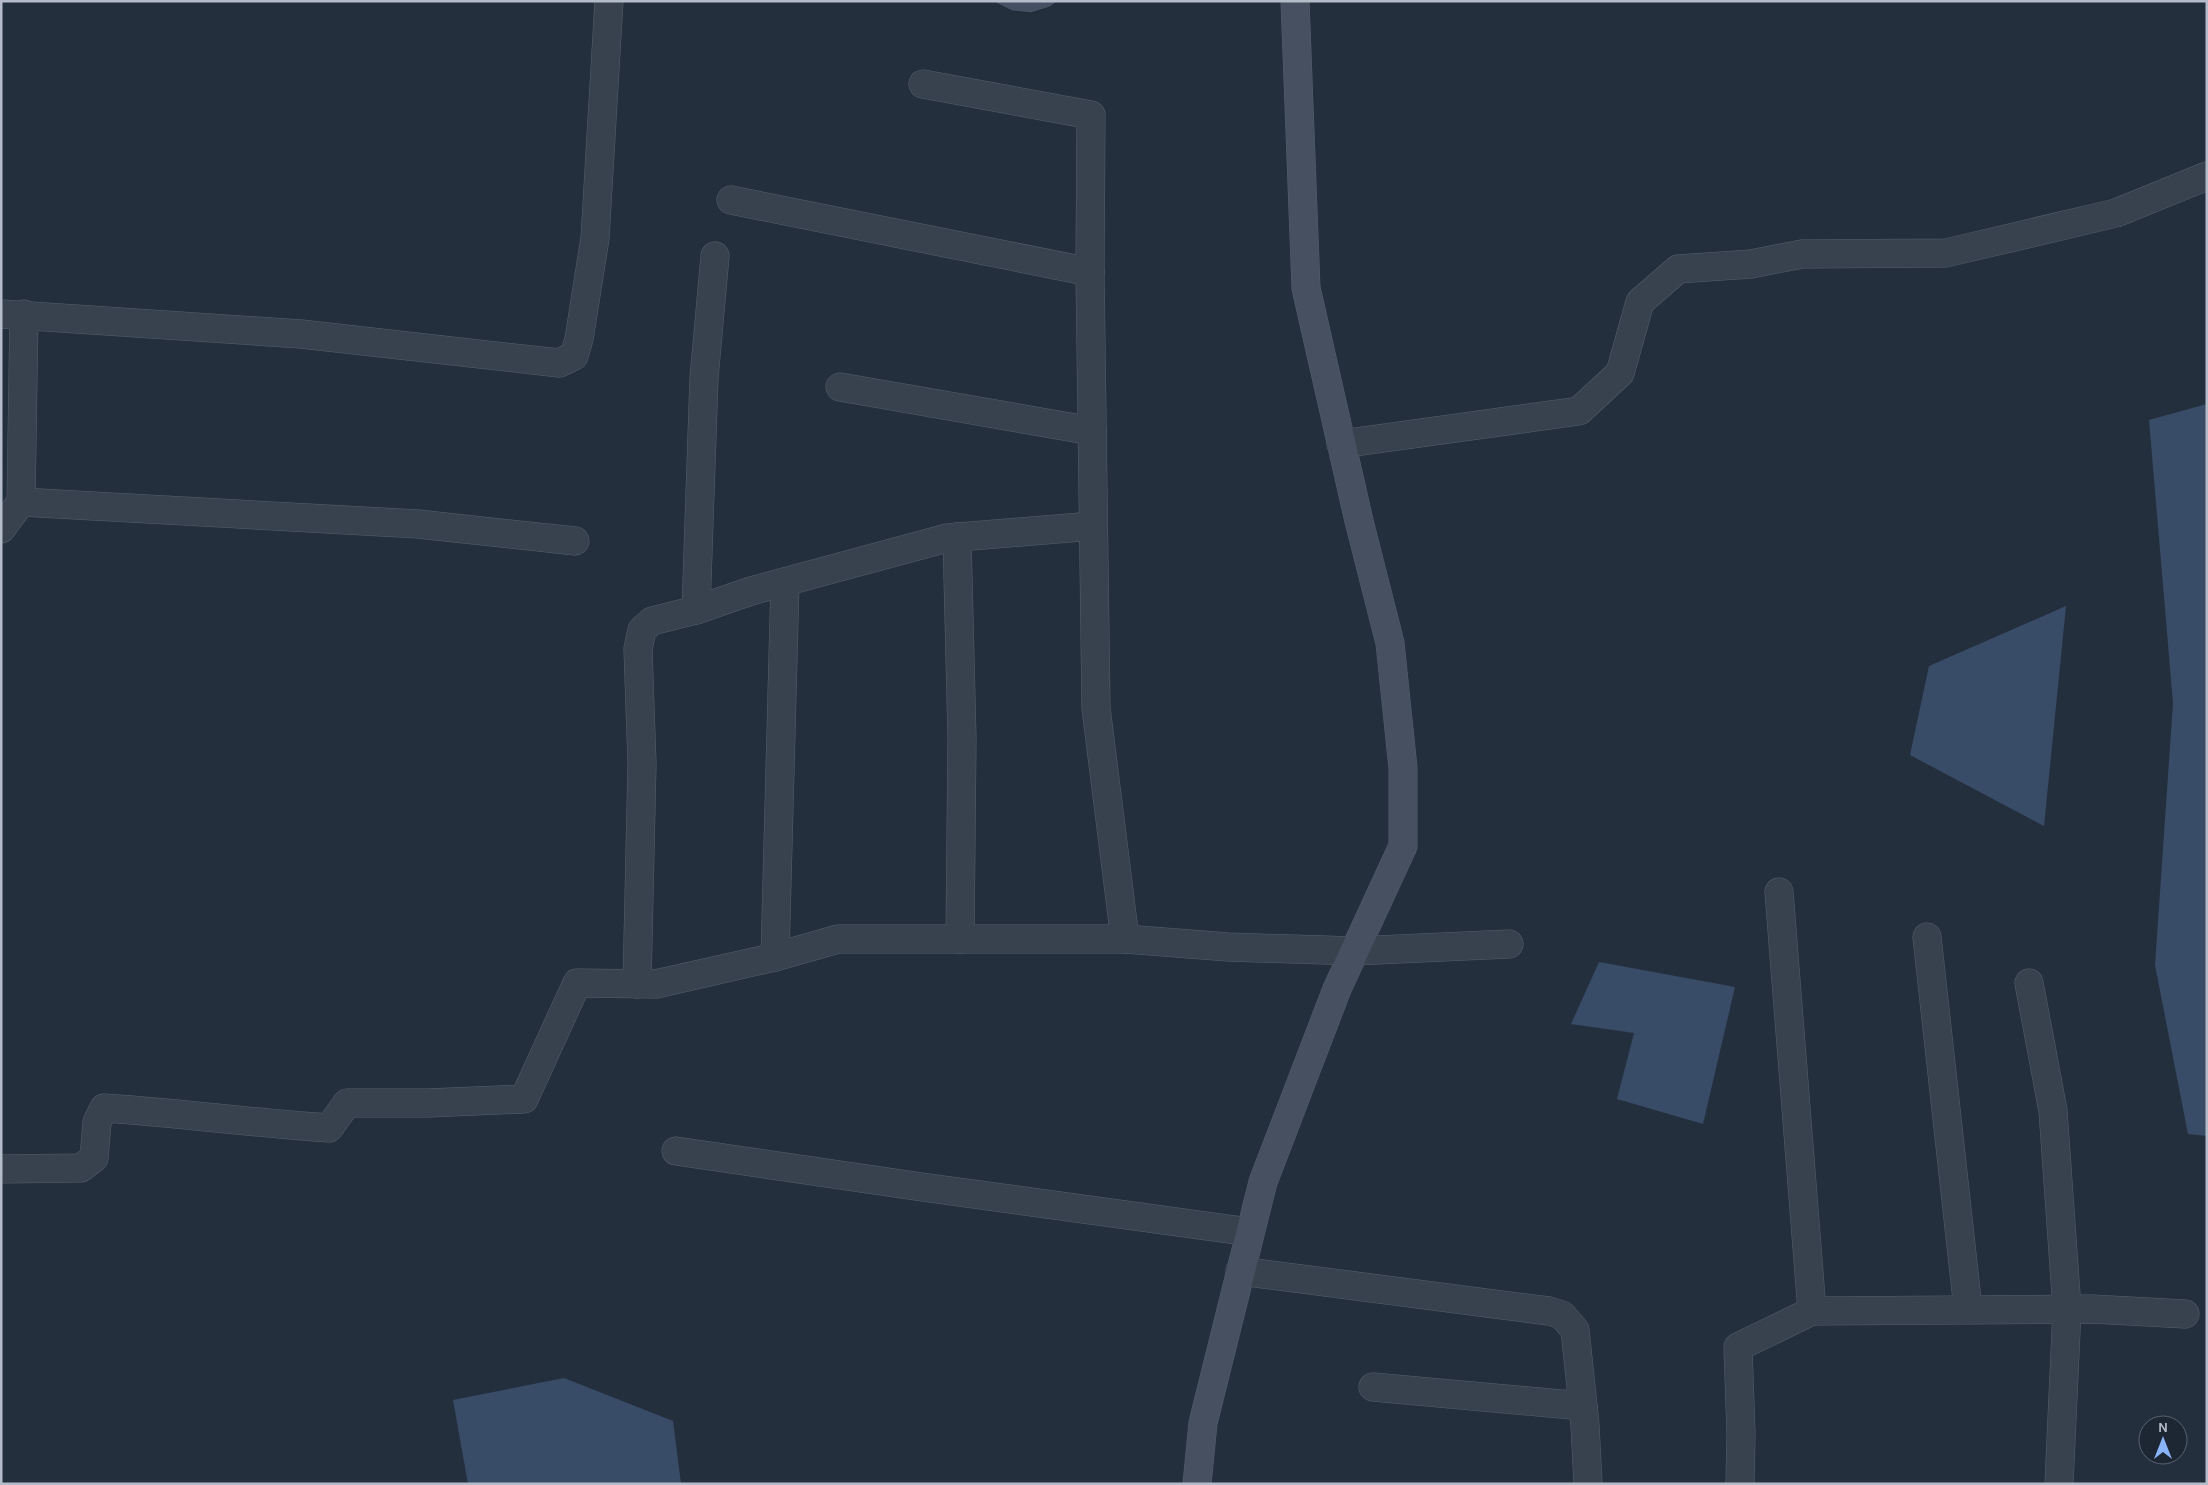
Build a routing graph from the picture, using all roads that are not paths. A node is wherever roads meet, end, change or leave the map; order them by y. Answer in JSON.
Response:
{"nodes":[{"id":1,"x":609,"y":1,"type":"edge"},
{"id":2,"x":1295,"y":1,"type":"edge"},
{"id":3,"x":924,"y":84,"type":"dead end"},
{"id":4,"x":2207,"y":176,"type":"edge"},
{"id":5,"x":731,"y":200,"type":"dead end"},
{"id":6,"x":715,"y":256,"type":"dead end"},
{"id":7,"x":1090,"y":272,"type":"junction"},
{"id":8,"x":13,"y":314,"type":"edge"},
{"id":9,"x":840,"y":387,"type":"dead end"},
{"id":10,"x":1092,"y":431,"type":"junction"},
{"id":11,"x":1342,"y":444,"type":"junction"},
{"id":12,"x":10,"y":512,"type":"edge"},
{"id":13,"x":1093,"y":526,"type":"junction"},
{"id":14,"x":957,"y":537,"type":"junction"},
{"id":15,"x":575,"y":541,"type":"dead end"},
{"id":16,"x":784,"y":582,"type":"junction"},
{"id":17,"x":696,"y":610,"type":"junction"},
{"id":18,"x":1779,"y":892,"type":"dead end"},
{"id":19,"x":1928,"y":937,"type":"dead end"},
{"id":20,"x":960,"y":939,"type":"junction"},
{"id":21,"x":1125,"y":939,"type":"junction"},
{"id":22,"x":1510,"y":944,"type":"dead end"},
{"id":23,"x":1355,"y":951,"type":"junction"},
{"id":24,"x":775,"y":957,"type":"junction"},
{"id":25,"x":2029,"y":983,"type":"dead end"},
{"id":26,"x":637,"y":984,"type":"junction"},
{"id":27,"x":676,"y":1151,"type":"dead end"},
{"id":28,"x":1,"y":1169,"type":"edge"},
{"id":29,"x":1250,"y":1232,"type":"junction"},
{"id":30,"x":1240,"y":1271,"type":"junction"},
{"id":31,"x":1968,"y":1308,"type":"junction"},
{"id":32,"x":2067,"y":1309,"type":"junction"},
{"id":33,"x":1812,"y":1311,"type":"junction"},
{"id":34,"x":2185,"y":1314,"type":"dead end"},
{"id":35,"x":1373,"y":1387,"type":"dead end"},
{"id":36,"x":1583,"y":1406,"type":"junction"},
{"id":37,"x":1197,"y":1484,"type":"edge"},
{"id":38,"x":1588,"y":1484,"type":"edge"},
{"id":39,"x":1740,"y":1484,"type":"edge"},
{"id":40,"x":2059,"y":1484,"type":"edge"}],
"edges":[{"from":1,"to":8,"type":"street"},
{"from":2,"to":11,"type":"street"},
{"from":3,"to":7,"type":"street"},
{"from":4,"to":11,"type":"street"},
{"from":5,"to":7,"type":"street"},
{"from":6,"to":17,"type":"street"},
{"from":7,"to":10,"type":"street"},
{"from":8,"to":12,"type":"street"},
{"from":9,"to":10,"type":"street"},
{"from":10,"to":13,"type":"street"},
{"from":11,"to":23,"type":"street"},
{"from":12,"to":15,"type":"street"},
{"from":13,"to":14,"type":"street"},
{"from":13,"to":21,"type":"street"},
{"from":14,"to":16,"type":"street"},
{"from":14,"to":20,"type":"street"},
{"from":16,"to":17,"type":"street"},
{"from":16,"to":24,"type":"street"},
{"from":17,"to":26,"type":"street"},
{"from":18,"to":33,"type":"street"},
{"from":19,"to":31,"type":"street"},
{"from":20,"to":21,"type":"street"},
{"from":20,"to":24,"type":"street"},
{"from":21,"to":23,"type":"street"},
{"from":22,"to":23,"type":"street"},
{"from":23,"to":29,"type":"street"},
{"from":24,"to":26,"type":"street"},
{"from":25,"to":32,"type":"street"},
{"from":26,"to":28,"type":"street"},
{"from":27,"to":29,"type":"street"},
{"from":29,"to":30,"type":"street"},
{"from":30,"to":36,"type":"street"},
{"from":30,"to":37,"type":"street"},
{"from":31,"to":32,"type":"street"},
{"from":31,"to":33,"type":"street"},
{"from":32,"to":34,"type":"street"},
{"from":32,"to":40,"type":"street"},
{"from":33,"to":39,"type":"street"},
{"from":35,"to":36,"type":"street"},
{"from":36,"to":38,"type":"street"}]}
